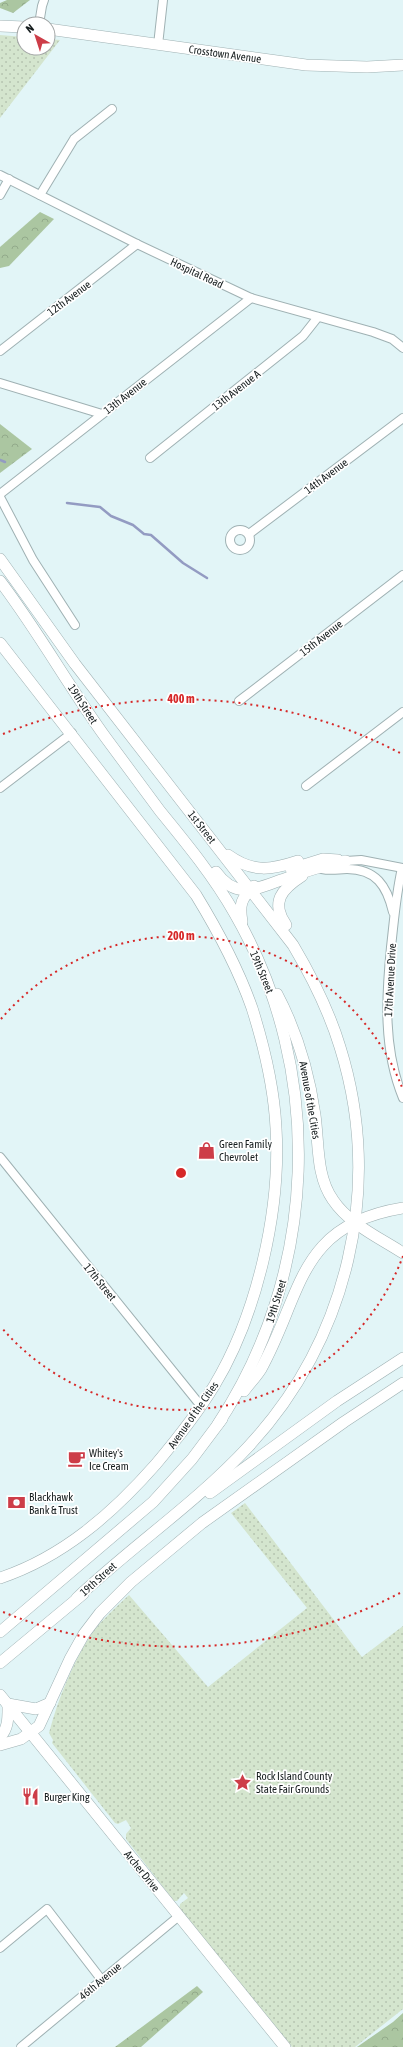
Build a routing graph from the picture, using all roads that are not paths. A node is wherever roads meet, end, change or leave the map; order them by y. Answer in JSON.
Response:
{"nodes":[{"id":1,"x":44,"y":0,"type":"edge"},
{"id":2,"x":164,"y":0,"type":"edge"},
{"id":3,"x":40,"y":16,"type":"edge"},
{"id":4,"x":0,"y":26,"type":"edge"},
{"id":5,"x":16,"y":27,"type":"edge"},
{"id":6,"x":56,"y":30,"type":"edge"},
{"id":7,"x":158,"y":45,"type":"junction"},
{"id":8,"x":403,"y":65,"type":"edge"},
{"id":9,"x":112,"y":108,"type":"dead end"},
{"id":10,"x":0,"y":175,"type":"edge"},
{"id":11,"x":9,"y":180,"type":"junction"},
{"id":12,"x":0,"y":194,"type":"edge"},
{"id":13,"x":40,"y":195,"type":"junction"},
{"id":14,"x":137,"y":244,"type":"junction"},
{"id":15,"x":251,"y":298,"type":"junction"},
{"id":16,"x":318,"y":317,"type":"junction"},
{"id":17,"x":403,"y":348,"type":"edge"},
{"id":18,"x":0,"y":350,"type":"edge"},
{"id":19,"x":0,"y":383,"type":"edge"},
{"id":20,"x":102,"y":414,"type":"junction"},
{"id":21,"x":403,"y":418,"type":"edge"},
{"id":22,"x":150,"y":458,"type":"dead end"},
{"id":23,"x":0,"y":495,"type":"edge"},
{"id":24,"x":249,"y":534,"type":"dead end"},
{"id":25,"x":0,"y":559,"type":"edge"},
{"id":26,"x":403,"y":575,"type":"edge"},
{"id":27,"x":0,"y":581,"type":"edge"},
{"id":28,"x":75,"y":625,"type":"dead end"},
{"id":29,"x":0,"y":643,"type":"edge"},
{"id":30,"x":240,"y":701,"type":"dead end"},
{"id":31,"x":403,"y":712,"type":"edge"},
{"id":32,"x":72,"y":733,"type":"junction"},
{"id":33,"x":134,"y":776,"type":"junction"},
{"id":34,"x":306,"y":786,"type":"dead end"},
{"id":35,"x":0,"y":788,"type":"edge"},
{"id":36,"x":221,"y":850,"type":"junction"},
{"id":37,"x":343,"y":860,"type":"junction"},
{"id":38,"x":402,"y":868,"type":"edge"},
{"id":39,"x":316,"y":869,"type":"junction"},
{"id":40,"x":251,"y":889,"type":"junction"},
{"id":41,"x":394,"y":916,"type":"junction"},
{"id":42,"x":242,"y":927,"type":"junction"},
{"id":43,"x":255,"y":953,"type":"junction"},
{"id":44,"x":348,"y":1077,"type":"junction"},
{"id":45,"x":403,"y":1098,"type":"edge"},
{"id":46,"x":356,"y":1120,"type":"joint"},
{"id":47,"x":276,"y":1128,"type":"joint"},
{"id":48,"x":0,"y":1157,"type":"edge"},
{"id":49,"x":403,"y":1208,"type":"edge"},
{"id":50,"x":355,"y":1222,"type":"junction"},
{"id":51,"x":403,"y":1253,"type":"edge"},
{"id":52,"x":403,"y":1358,"type":"edge"},
{"id":53,"x":403,"y":1383,"type":"edge"},
{"id":54,"x":201,"y":1406,"type":"junction"},
{"id":55,"x":218,"y":1424,"type":"junction"},
{"id":56,"x":120,"y":1531,"type":"junction"},
{"id":57,"x":0,"y":1578,"type":"edge"},
{"id":58,"x":77,"y":1598,"type":"junction"},
{"id":59,"x":0,"y":1624,"type":"edge"},
{"id":60,"x":0,"y":1632,"type":"edge"},
{"id":61,"x":0,"y":1663,"type":"edge"},
{"id":62,"x":0,"y":1695,"type":"edge"},
{"id":63,"x":50,"y":1703,"type":"junction"},
{"id":64,"x":8,"y":1704,"type":"junction"},
{"id":65,"x":31,"y":1733,"type":"junction"},
{"id":66,"x":0,"y":1737,"type":"edge"},
{"id":67,"x":0,"y":1745,"type":"edge"},
{"id":68,"x":179,"y":1916,"type":"junction"},
{"id":69,"x":0,"y":1948,"type":"edge"},
{"id":70,"x":101,"y":1979,"type":"junction"},
{"id":71,"x":21,"y":2047,"type":"edge"},
{"id":72,"x":285,"y":2047,"type":"edge"}],
"edges":[{"from":1,"to":3,"type":"street"},
{"from":2,"to":7,"type":"street"},
{"from":4,"to":5,"type":"main road"},
{"from":6,"to":7,"type":"main road","name":"Crosstown Avenue"},
{"from":7,"to":8,"type":"main road","name":"Crosstown Avenue"},
{"from":9,"to":13,"type":"street"},
{"from":10,"to":11,"type":"street","name":"Hospital Road"},
{"from":11,"to":12,"type":"street"},
{"from":11,"to":13,"type":"street","name":"Hospital Road"},
{"from":13,"to":14,"type":"street","name":"Hospital Road"},
{"from":14,"to":15,"type":"street","name":"Hospital Road"},
{"from":14,"to":18,"type":"street","name":"12th Avenue"},
{"from":15,"to":16,"type":"street","name":"Hospital Road"},
{"from":15,"to":20,"type":"street","name":"13th Avenue"},
{"from":16,"to":17,"type":"street","name":"Hospital Road"},
{"from":16,"to":22,"type":"street","name":"13th Avenue A"},
{"from":19,"to":20,"type":"street"},
{"from":20,"to":23,"type":"street","name":"13th Avenue"},
{"from":21,"to":24,"type":"street","name":"14th Avenue"},
{"from":23,"to":28,"type":"street"},
{"from":25,"to":36,"type":"main road","name":"1st Street"},
{"from":26,"to":30,"type":"street","name":"15th Avenue"},
{"from":27,"to":33,"type":"main road","name":"19th Street"},
{"from":29,"to":32,"type":"main road","name":"19th Street"},
{"from":31,"to":34,"type":"street"},
{"from":32,"to":35,"type":"street"},
{"from":32,"to":47,"type":"main road","name":"19th Street"},
{"from":33,"to":40,"type":"main road"},
{"from":33,"to":42,"type":"main road","name":"19th Street"},
{"from":36,"to":37,"type":"main road"},
{"from":36,"to":40,"type":"main road","name":"1st Street"},
{"from":37,"to":38,"type":"street","name":"17th Avenue Drive"},
{"from":37,"to":39,"type":"main road"},
{"from":37,"to":40,"type":"main road"},
{"from":38,"to":41,"type":"street","name":"17th Avenue Drive"},
{"from":39,"to":40,"type":"main road"},
{"from":39,"to":41,"type":"street"},
{"from":39,"to":44,"type":"main road"},
{"from":40,"to":42,"type":"main road"},
{"from":40,"to":44,"type":"main road","name":"1st Street"},
{"from":41,"to":45,"type":"street","name":"17th Avenue Drive"},
{"from":42,"to":43,"type":"main road","name":"19th Street"},
{"from":43,"to":50,"type":"main road","name":"Avenue of the Cities"},
{"from":43,"to":55,"type":"main road","name":"19th Street"},
{"from":44,"to":46,"type":"main road","name":"1st Street"},
{"from":46,"to":50,"type":"main road","name":"19th Street"},
{"from":47,"to":54,"type":"main road","name":"Avenue of the Cities"},
{"from":48,"to":54,"type":"street","name":"17th Street"},
{"from":49,"to":50,"type":"main road"},
{"from":50,"to":51,"type":"main road","name":"Avenue of the Cities"},
{"from":50,"to":55,"type":"main road"},
{"from":50,"to":58,"type":"main road","name":"19th Street"},
{"from":52,"to":58,"type":"main road"},
{"from":53,"to":63,"type":"main road"},
{"from":54,"to":57,"type":"main road","name":"Avenue of the Cities"},
{"from":55,"to":56,"type":"main road"},
{"from":56,"to":59,"type":"main road"},
{"from":56,"to":60,"type":"main road"},
{"from":58,"to":61,"type":"main road"},
{"from":62,"to":64,"type":"main road","name":"Archer Drive"},
{"from":63,"to":64,"type":"main road"},
{"from":63,"to":65,"type":"main road"},
{"from":64,"to":65,"type":"main road","name":"Archer Drive"},
{"from":64,"to":66,"type":"main road"},
{"from":65,"to":67,"type":"main road"},
{"from":65,"to":68,"type":"main road","name":"Archer Drive"},
{"from":68,"to":70,"type":"street","name":"46th Avenue"},
{"from":68,"to":72,"type":"main road","name":"Archer Drive"},
{"from":69,"to":70,"type":"street"},
{"from":70,"to":71,"type":"street","name":"46th Avenue"}]}
